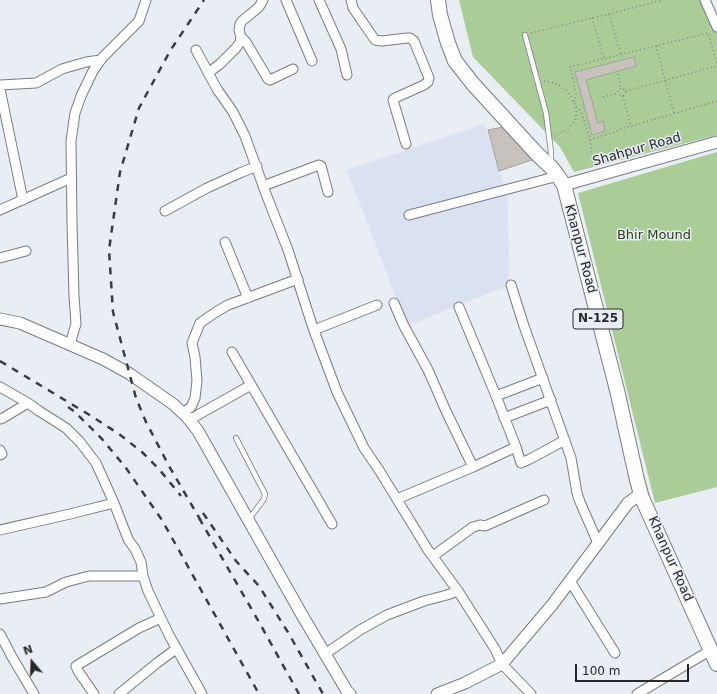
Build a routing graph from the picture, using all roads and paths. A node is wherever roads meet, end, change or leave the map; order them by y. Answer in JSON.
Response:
{"nodes":[{"id":1,"x":146,"y":0,"type":"edge"},
{"id":2,"x":263,"y":0,"type":"edge"},
{"id":3,"x":286,"y":0,"type":"edge"},
{"id":4,"x":319,"y":0,"type":"edge"},
{"id":5,"x":351,"y":0,"type":"edge"},
{"id":6,"x":438,"y":0,"type":"edge"},
{"id":7,"x":663,"y":0,"type":"edge"},
{"id":8,"x":709,"y":1,"type":"edge"},
{"id":9,"x":609,"y":14,"type":"junction"},
{"id":10,"x":592,"y":18,"type":"junction"},
{"id":11,"x":717,"y":27,"type":"edge"},
{"id":12,"x":525,"y":35,"type":"joint"},
{"id":13,"x":241,"y":37,"type":"junction"},
{"id":14,"x":656,"y":46,"type":"junction"},
{"id":15,"x":196,"y":50,"type":"dead end"},
{"id":16,"x":621,"y":54,"type":"junction"},
{"id":17,"x":604,"y":58,"type":"junction"},
{"id":18,"x":101,"y":60,"type":"junction"},
{"id":19,"x":312,"y":61,"type":"dead end"},
{"id":20,"x":717,"y":63,"type":"edge"},
{"id":21,"x":717,"y":66,"type":"edge"},
{"id":22,"x":293,"y":69,"type":"dead end"},
{"id":23,"x":208,"y":73,"type":"junction"},
{"id":24,"x":618,"y":74,"type":"dead end"},
{"id":25,"x":348,"y":75,"type":"dead end"},
{"id":26,"x":665,"y":80,"type":"junction"},
{"id":27,"x":537,"y":81,"type":"junction"},
{"id":28,"x":0,"y":84,"type":"edge"},
{"id":29,"x":621,"y":88,"type":"junction"},
{"id":30,"x":0,"y":89,"type":"edge"},
{"id":31,"x":626,"y":92,"type":"junction"},
{"id":32,"x":618,"y":93,"type":"junction"},
{"id":33,"x":623,"y":96,"type":"junction"},
{"id":34,"x":603,"y":97,"type":"dead end"},
{"id":35,"x":717,"y":101,"type":"edge"},
{"id":36,"x":574,"y":102,"type":"junction"},
{"id":37,"x":576,"y":107,"type":"junction"},
{"id":38,"x":674,"y":113,"type":"junction"},
{"id":39,"x":631,"y":126,"type":"junction"},
{"id":40,"x":549,"y":139,"type":"junction"},
{"id":41,"x":590,"y":140,"type":"junction"},
{"id":42,"x":717,"y":142,"type":"edge"},
{"id":43,"x":406,"y":144,"type":"dead end"},
{"id":44,"x":592,"y":155,"type":"dead end"},
{"id":45,"x":256,"y":166,"type":"junction"},
{"id":46,"x":558,"y":176,"type":"junction"},
{"id":47,"x":71,"y":178,"type":"junction"},
{"id":48,"x":263,"y":186,"type":"junction"},
{"id":49,"x":328,"y":192,"type":"dead end"},
{"id":50,"x":23,"y":200,"type":"junction"},
{"id":51,"x":0,"y":210,"type":"edge"},
{"id":52,"x":165,"y":211,"type":"dead end"},
{"id":53,"x":409,"y":215,"type":"dead end"},
{"id":54,"x":225,"y":242,"type":"dead end"},
{"id":55,"x":26,"y":250,"type":"dead end"},
{"id":56,"x":0,"y":258,"type":"edge"},
{"id":57,"x":298,"y":279,"type":"junction"},
{"id":58,"x":511,"y":285,"type":"dead end"},
{"id":59,"x":248,"y":298,"type":"junction"},
{"id":60,"x":394,"y":303,"type":"dead end"},
{"id":61,"x":377,"y":305,"type":"dead end"},
{"id":62,"x":459,"y":308,"type":"dead end"},
{"id":63,"x":0,"y":319,"type":"edge"},
{"id":64,"x":314,"y":330,"type":"junction"},
{"id":65,"x":70,"y":344,"type":"junction"},
{"id":66,"x":232,"y":352,"type":"dead end"},
{"id":67,"x":542,"y":378,"type":"junction"},
{"id":68,"x":251,"y":385,"type":"junction"},
{"id":69,"x":0,"y":387,"type":"edge"},
{"id":70,"x":496,"y":396,"type":"junction"},
{"id":71,"x":551,"y":400,"type":"junction"},
{"id":72,"x":28,"y":403,"type":"junction"},
{"id":73,"x":186,"y":416,"type":"junction"},
{"id":74,"x":504,"y":418,"type":"junction"},
{"id":75,"x":0,"y":419,"type":"edge"},
{"id":76,"x":236,"y":438,"type":"dead end"},
{"id":77,"x":565,"y":440,"type":"junction"},
{"id":78,"x":516,"y":447,"type":"junction"},
{"id":79,"x":0,"y":450,"type":"edge"},
{"id":80,"x":0,"y":455,"type":"edge"},
{"id":81,"x":473,"y":467,"type":"junction"},
{"id":82,"x":640,"y":494,"type":"junction"},
{"id":83,"x":397,"y":499,"type":"junction"},
{"id":84,"x":544,"y":500,"type":"dead end"},
{"id":85,"x":114,"y":502,"type":"junction"},
{"id":86,"x":248,"y":520,"type":"junction"},
{"id":87,"x":332,"y":524,"type":"dead end"},
{"id":88,"x":0,"y":530,"type":"edge"},
{"id":89,"x":598,"y":543,"type":"junction"},
{"id":90,"x":433,"y":556,"type":"junction"},
{"id":91,"x":142,"y":576,"type":"junction"},
{"id":92,"x":570,"y":581,"type":"junction"},
{"id":93,"x":458,"y":591,"type":"junction"},
{"id":94,"x":0,"y":599,"type":"edge"},
{"id":95,"x":161,"y":618,"type":"junction"},
{"id":96,"x":0,"y":634,"type":"edge"},
{"id":97,"x":176,"y":649,"type":"junction"},
{"id":98,"x":711,"y":650,"type":"junction"},
{"id":99,"x":615,"y":653,"type":"dead end"},
{"id":100,"x":325,"y":654,"type":"junction"},
{"id":101,"x":502,"y":664,"type":"junction"},
{"id":102,"x":717,"y":664,"type":"edge"},
{"id":103,"x":34,"y":694,"type":"edge"},
{"id":104,"x":94,"y":694,"type":"edge"},
{"id":105,"x":119,"y":694,"type":"edge"},
{"id":106,"x":202,"y":694,"type":"edge"},
{"id":107,"x":350,"y":694,"type":"edge"},
{"id":108,"x":437,"y":694,"type":"edge"},
{"id":109,"x":531,"y":694,"type":"edge"},
{"id":110,"x":637,"y":694,"type":"edge"}],
"edges":[{"from":1,"to":18,"type":"street"},
{"from":2,"to":13,"type":"street"},
{"from":3,"to":19,"type":"street"},
{"from":4,"to":25,"type":"street"},
{"from":5,"to":43,"type":"street"},
{"from":6,"to":46,"type":"highway"},
{"from":7,"to":9,"type":"path"},
{"from":8,"to":11,"type":"street"},
{"from":9,"to":10,"type":"path"},
{"from":9,"to":16,"type":"path"},
{"from":10,"to":12,"type":"path"},
{"from":10,"to":17,"type":"path"},
{"from":12,"to":27,"type":"lane"},
{"from":13,"to":22,"type":"street"},
{"from":13,"to":23,"type":"street"},
{"from":14,"to":16,"type":"path"},
{"from":14,"to":20,"type":"path"},
{"from":14,"to":26,"type":"path"},
{"from":15,"to":23,"type":"street"},
{"from":16,"to":17,"type":"path"},
{"from":17,"to":36,"type":"path"},
{"from":18,"to":28,"type":"street"},
{"from":18,"to":47,"type":"street"},
{"from":21,"to":26,"type":"path"},
{"from":23,"to":45,"type":"street"},
{"from":24,"to":29,"type":"path"},
{"from":26,"to":31,"type":"path"},
{"from":26,"to":38,"type":"path"},
{"from":27,"to":36,"type":"path"},
{"from":27,"to":40,"type":"lane"},
{"from":29,"to":31,"type":"path"},
{"from":29,"to":32,"type":"path"},
{"from":30,"to":50,"type":"street"},
{"from":31,"to":33,"type":"path"},
{"from":32,"to":33,"type":"path"},
{"from":32,"to":34,"type":"path"},
{"from":33,"to":39,"type":"path"},
{"from":35,"to":38,"type":"path"},
{"from":36,"to":37,"type":"path"},
{"from":37,"to":40,"type":"path"},
{"from":37,"to":41,"type":"path"},
{"from":38,"to":39,"type":"path"},
{"from":39,"to":41,"type":"path"},
{"from":40,"to":46,"type":"lane"},
{"from":41,"to":44,"type":"path"},
{"from":42,"to":46,"type":"street","name":"Shahpur Road"},
{"from":45,"to":48,"type":"street"},
{"from":45,"to":52,"type":"street"},
{"from":46,"to":53,"type":"street"},
{"from":46,"to":82,"type":"highway","name":"Khanpur Road","number":"N-125"},
{"from":47,"to":50,"type":"street"},
{"from":47,"to":65,"type":"street"},
{"from":48,"to":49,"type":"street"},
{"from":48,"to":57,"type":"street"},
{"from":50,"to":51,"type":"street"},
{"from":54,"to":59,"type":"street"},
{"from":55,"to":56,"type":"street"},
{"from":57,"to":59,"type":"street"},
{"from":57,"to":64,"type":"street"},
{"from":58,"to":67,"type":"street"},
{"from":59,"to":73,"type":"street"},
{"from":60,"to":81,"type":"street"},
{"from":61,"to":64,"type":"street"},
{"from":62,"to":70,"type":"street"},
{"from":63,"to":65,"type":"street"},
{"from":64,"to":83,"type":"street"},
{"from":65,"to":73,"type":"street"},
{"from":66,"to":68,"type":"street"},
{"from":67,"to":70,"type":"street"},
{"from":67,"to":71,"type":"street"},
{"from":68,"to":73,"type":"street"},
{"from":68,"to":87,"type":"street"},
{"from":69,"to":72,"type":"street"},
{"from":70,"to":74,"type":"street"},
{"from":71,"to":74,"type":"street"},
{"from":71,"to":77,"type":"street"},
{"from":72,"to":75,"type":"street"},
{"from":72,"to":85,"type":"street"},
{"from":73,"to":86,"type":"street"},
{"from":74,"to":78,"type":"street"},
{"from":76,"to":86,"type":"lane"},
{"from":77,"to":78,"type":"street"},
{"from":77,"to":89,"type":"street"},
{"from":78,"to":81,"type":"street"},
{"from":79,"to":80,"type":"street"},
{"from":81,"to":83,"type":"street"},
{"from":82,"to":89,"type":"street"},
{"from":82,"to":98,"type":"highway","name":"Khanpur Road","number":"N-125"},
{"from":83,"to":90,"type":"street"},
{"from":84,"to":90,"type":"street"},
{"from":85,"to":88,"type":"street"},
{"from":85,"to":91,"type":"street"},
{"from":86,"to":100,"type":"street"},
{"from":89,"to":92,"type":"street"},
{"from":90,"to":93,"type":"street"},
{"from":91,"to":94,"type":"street"},
{"from":91,"to":95,"type":"street"},
{"from":92,"to":99,"type":"street"},
{"from":92,"to":101,"type":"street"},
{"from":93,"to":100,"type":"street"},
{"from":93,"to":101,"type":"street"},
{"from":95,"to":97,"type":"street"},
{"from":95,"to":104,"type":"street"},
{"from":96,"to":103,"type":"street"},
{"from":97,"to":105,"type":"street"},
{"from":97,"to":106,"type":"street"},
{"from":98,"to":102,"type":"highway","name":"Khanpur Road","number":"N-125"},
{"from":98,"to":110,"type":"street"},
{"from":100,"to":107,"type":"street"},
{"from":101,"to":108,"type":"street"},
{"from":101,"to":109,"type":"street"}]}
